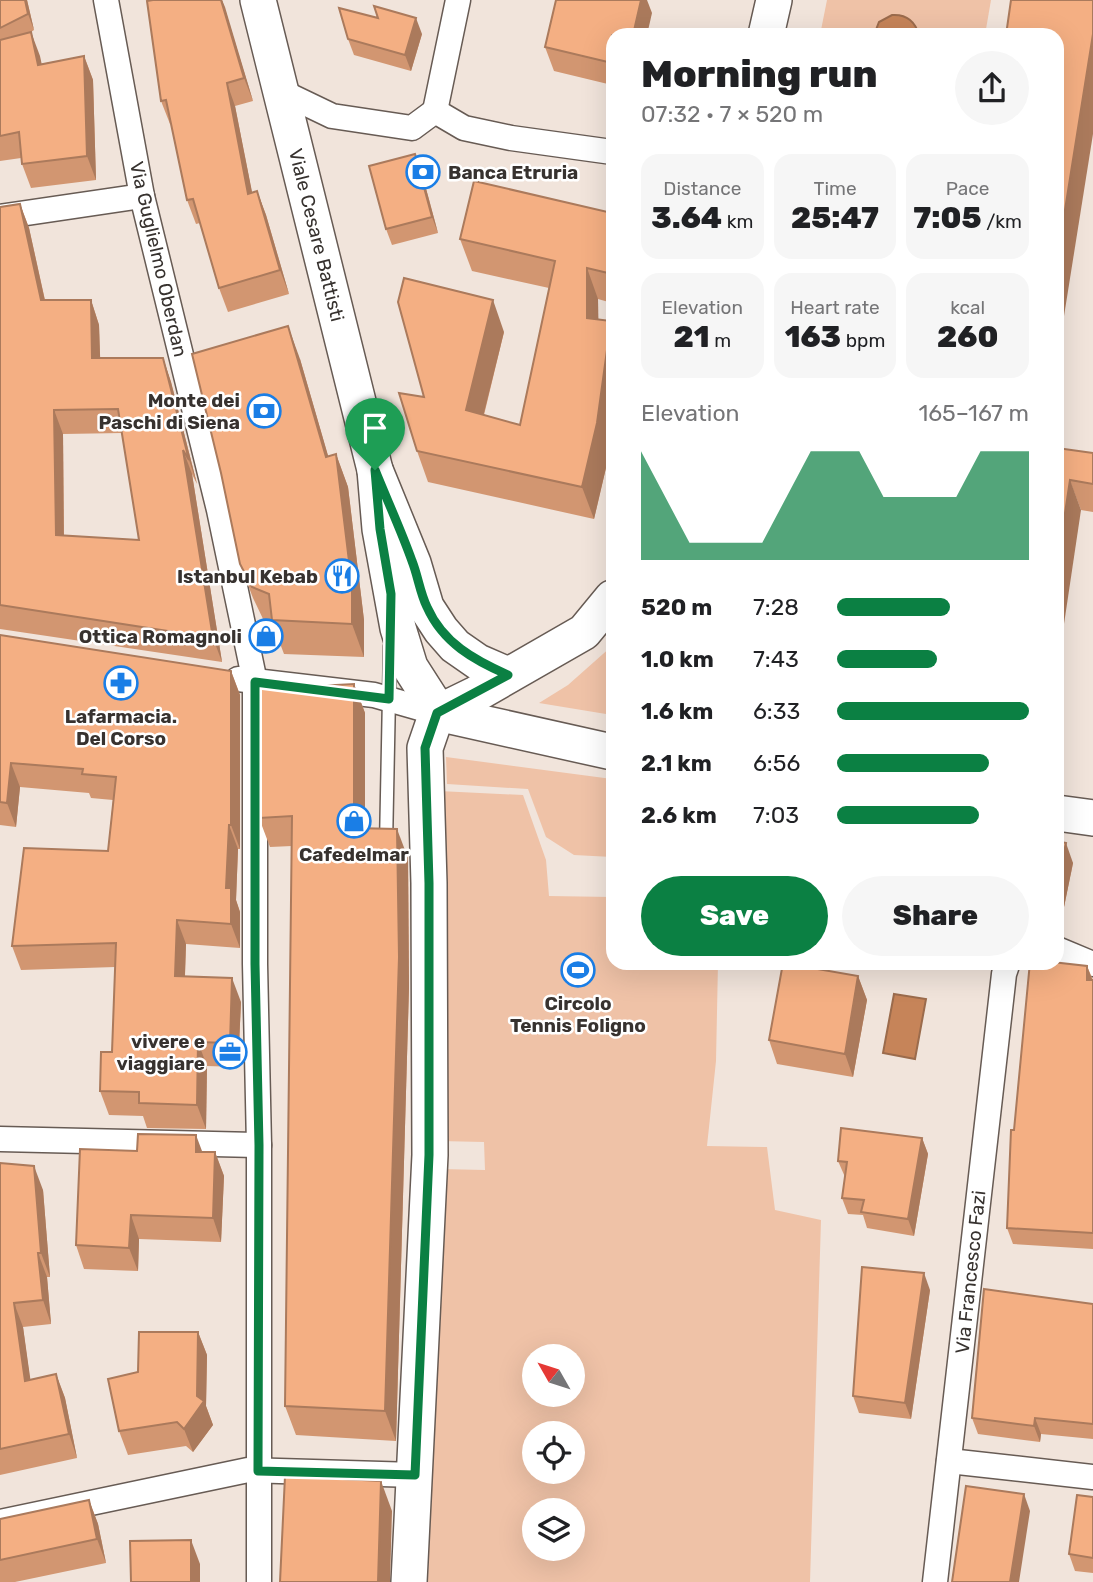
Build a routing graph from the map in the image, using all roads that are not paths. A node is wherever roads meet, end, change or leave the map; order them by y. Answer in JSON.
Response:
{"nodes":[{"id":1,"x":106,"y":0,"type":"edge"},
{"id":2,"x":258,"y":0,"type":"edge"},
{"id":3,"x":458,"y":0,"type":"edge"},
{"id":4,"x":774,"y":0,"type":"edge"},
{"id":5,"x":768,"y":28,"type":"edge"},
{"id":6,"x":282,"y":92,"type":"junction"},
{"id":7,"x":435,"y":111,"type":"junction"},
{"id":8,"x":606,"y":151,"type":"edge"},
{"id":9,"x":142,"y":196,"type":"junction"},
{"id":10,"x":0,"y":217,"type":"edge"},
{"id":11,"x":375,"y":470,"type":"junction"},
{"id":12,"x":391,"y":594,"type":"junction"},
{"id":13,"x":606,"y":605,"type":"edge"},
{"id":14,"x":508,"y":675,"type":"junction"},
{"id":15,"x":219,"y":676,"type":"edge"},
{"id":16,"x":255,"y":682,"type":"junction"},
{"id":17,"x":389,"y":699,"type":"junction"},
{"id":18,"x":437,"y":713,"type":"junction"},
{"id":19,"x":606,"y":751,"type":"edge"},
{"id":20,"x":1064,"y":814,"type":"edge"},
{"id":21,"x":1093,"y":818,"type":"edge"},
{"id":22,"x":386,"y":845,"type":"edge"},
{"id":23,"x":1064,"y":952,"type":"edge"},
{"id":24,"x":1093,"y":964,"type":"edge"},
{"id":25,"x":1005,"y":970,"type":"edge"},
{"id":26,"x":0,"y":1139,"type":"edge"},
{"id":27,"x":259,"y":1145,"type":"junction"},
{"id":28,"x":949,"y":1461,"type":"junction"},
{"id":29,"x":258,"y":1471,"type":"junction"},
{"id":30,"x":1093,"y":1477,"type":"edge"},
{"id":31,"x":410,"y":1491,"type":"junction"},
{"id":32,"x":0,"y":1522,"type":"edge"},
{"id":33,"x":259,"y":1582,"type":"edge"},
{"id":34,"x":409,"y":1582,"type":"edge"},
{"id":35,"x":935,"y":1582,"type":"edge"}],
"edges":[{"from":1,"to":9,"type":"street","name":"Via Guglielmo Oberdan"},
{"from":2,"to":6,"type":"main road","name":"Viale Cesare Battisti"},
{"from":3,"to":7,"type":"street"},
{"from":4,"to":5,"type":"main road"},
{"from":6,"to":7,"type":"street"},
{"from":6,"to":11,"type":"main road","name":"Viale Cesare Battisti"},
{"from":7,"to":8,"type":"street"},
{"from":9,"to":10,"type":"street"},
{"from":9,"to":16,"type":"street","name":"Via Guglielmo Oberdan"},
{"from":11,"to":12,"type":"main road","name":"Viale Cesare Battisti"},
{"from":11,"to":14,"type":"main road","name":"Viale Cesare Battisti"},
{"from":12,"to":17,"type":"lane"},
{"from":12,"to":18,"type":"main road","name":"Viale Cesare Battisti"},
{"from":13,"to":14,"type":"main road"},
{"from":14,"to":18,"type":"main road"},
{"from":15,"to":16,"type":"street"},
{"from":16,"to":17,"type":"street"},
{"from":16,"to":27,"type":"street","name":"Via Guglielmo Oberdan"},
{"from":17,"to":18,"type":"street"},
{"from":17,"to":22,"type":"lane"},
{"from":18,"to":19,"type":"main road"},
{"from":18,"to":31,"type":"main road"},
{"from":20,"to":21,"type":"main road"},
{"from":23,"to":24,"type":"street"},
{"from":25,"to":28,"type":"street","name":"Via Francesco Fazi"},
{"from":26,"to":27,"type":"street"},
{"from":27,"to":29,"type":"street","name":"Via Guglielmo Oberdan"},
{"from":28,"to":30,"type":"street"},
{"from":28,"to":35,"type":"street","name":"Via Francesco Fazi"},
{"from":29,"to":31,"type":"street"},
{"from":29,"to":32,"type":"street"},
{"from":29,"to":33,"type":"street","name":"Via Guglielmo Oberdan"},
{"from":31,"to":34,"type":"main road"}]}
